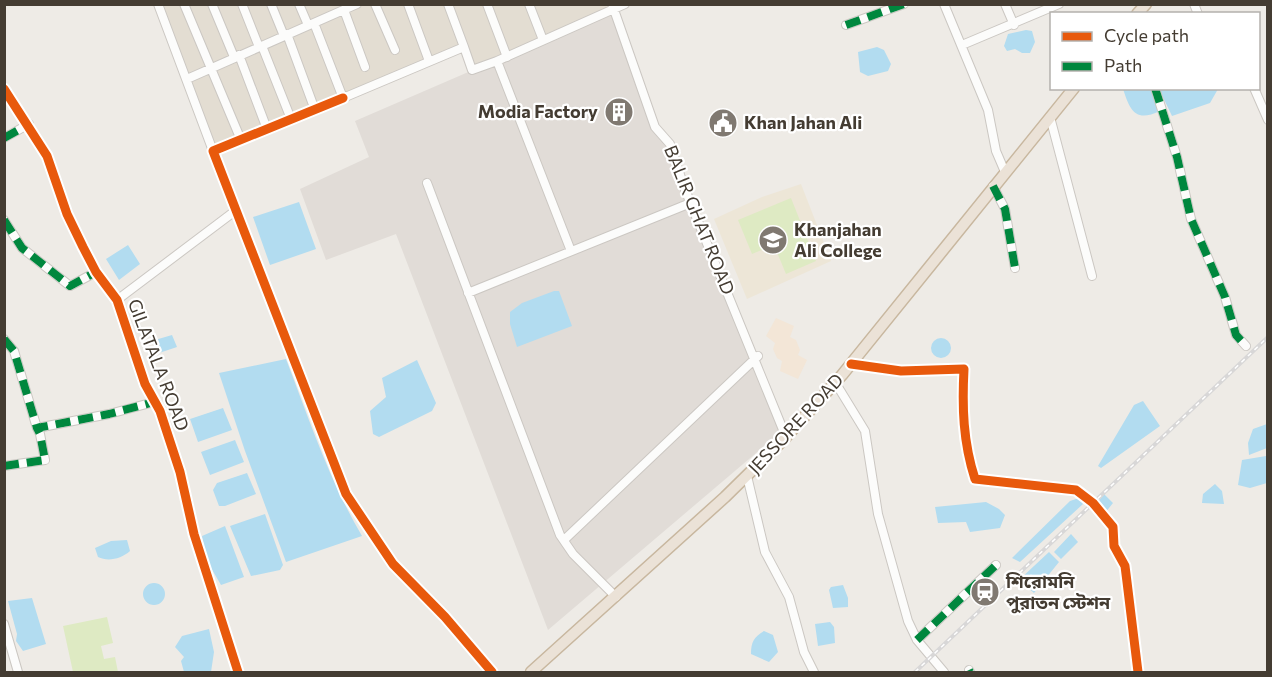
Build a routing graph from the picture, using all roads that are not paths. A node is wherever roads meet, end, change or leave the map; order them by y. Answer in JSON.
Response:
{"nodes":[{"id":1,"x":158,"y":4,"type":"edge"},
{"id":2,"x":184,"y":4,"type":"edge"},
{"id":3,"x":212,"y":4,"type":"edge"},
{"id":4,"x":242,"y":4,"type":"edge"},
{"id":5,"x":271,"y":4,"type":"edge"},
{"id":6,"x":299,"y":4,"type":"edge"},
{"id":7,"x":357,"y":4,"type":"edge"},
{"id":8,"x":375,"y":4,"type":"edge"},
{"id":9,"x":408,"y":4,"type":"edge"},
{"id":10,"x":448,"y":4,"type":"edge"},
{"id":11,"x":487,"y":4,"type":"edge"},
{"id":12,"x":529,"y":4,"type":"edge"},
{"id":13,"x":904,"y":4,"type":"edge"},
{"id":14,"x":944,"y":4,"type":"edge"},
{"id":15,"x":1005,"y":4,"type":"edge"},
{"id":16,"x":1059,"y":4,"type":"edge"},
{"id":17,"x":616,"y":6,"type":"edge"},
{"id":18,"x":339,"y":9,"type":"edge"},
{"id":19,"x":311,"y":24,"type":"junction"},
{"id":20,"x":1014,"y":25,"type":"junction"},
{"id":21,"x":846,"y":26,"type":"dead end"},
{"id":22,"x":286,"y":35,"type":"junction"},
{"id":23,"x":543,"y":40,"type":"junction"},
{"id":24,"x":962,"y":45,"type":"junction"},
{"id":25,"x":260,"y":46,"type":"junction"},
{"id":26,"x":464,"y":47,"type":"junction"},
{"id":27,"x":395,"y":50,"type":"dead end"},
{"id":28,"x":236,"y":56,"type":"junction"},
{"id":29,"x":507,"y":57,"type":"junction"},
{"id":30,"x":429,"y":61,"type":"junction"},
{"id":31,"x":497,"y":61,"type":"junction"},
{"id":32,"x":212,"y":67,"type":"junction"},
{"id":33,"x":365,"y":67,"type":"dead end"},
{"id":34,"x":187,"y":79,"type":"junction"},
{"id":35,"x":4,"y":89,"type":"edge"},
{"id":36,"x":1072,"y":90,"type":"edge"},
{"id":37,"x":1156,"y":90,"type":"edge"},
{"id":38,"x":1255,"y":90,"type":"edge"},
{"id":39,"x":343,"y":98,"type":"junction"},
{"id":40,"x":315,"y":110,"type":"junction"},
{"id":41,"x":1050,"y":117,"type":"junction"},
{"id":42,"x":291,"y":119,"type":"junction"},
{"id":43,"x":1268,"y":120,"type":"edge"},
{"id":44,"x":29,"y":124,"type":"junction"},
{"id":45,"x":267,"y":129,"type":"junction"},
{"id":46,"x":4,"y":138,"type":"edge"},
{"id":47,"x":241,"y":140,"type":"junction"},
{"id":48,"x":213,"y":151,"type":"junction"},
{"id":49,"x":1005,"y":172,"type":"junction"},
{"id":50,"x":427,"y":183,"type":"dead end"},
{"id":51,"x":993,"y":186,"type":"junction"},
{"id":52,"x":692,"y":202,"type":"junction"},
{"id":53,"x":235,"y":211,"type":"junction"},
{"id":54,"x":4,"y":220,"type":"edge"},
{"id":55,"x":571,"y":251,"type":"junction"},
{"id":56,"x":1015,"y":268,"type":"dead end"},
{"id":57,"x":96,"y":272,"type":"junction"},
{"id":58,"x":1092,"y":276,"type":"dead end"},
{"id":59,"x":468,"y":293,"type":"junction"},
{"id":60,"x":117,"y":300,"type":"junction"},
{"id":61,"x":4,"y":339,"type":"edge"},
{"id":62,"x":1246,"y":346,"type":"dead end"},
{"id":63,"x":757,"y":357,"type":"junction"},
{"id":64,"x":851,"y":364,"type":"junction"},
{"id":65,"x":836,"y":382,"type":"junction"},
{"id":66,"x":154,"y":402,"type":"junction"},
{"id":67,"x":36,"y":428,"type":"junction"},
{"id":68,"x":787,"y":436,"type":"junction"},
{"id":69,"x":4,"y":466,"type":"edge"},
{"id":70,"x":747,"y":476,"type":"junction"},
{"id":71,"x":564,"y":540,"type":"junction"},
{"id":72,"x":996,"y":565,"type":"dead end"},
{"id":73,"x":616,"y":597,"type":"junction"},
{"id":74,"x":4,"y":624,"type":"edge"},
{"id":75,"x":916,"y":640,"type":"junction"},
{"id":76,"x":18,"y":672,"type":"edge"},
{"id":77,"x":238,"y":672,"type":"edge"},
{"id":78,"x":492,"y":672,"type":"edge"},
{"id":79,"x":531,"y":672,"type":"edge"},
{"id":80,"x":814,"y":672,"type":"edge"},
{"id":81,"x":944,"y":672,"type":"edge"},
{"id":82,"x":1138,"y":672,"type":"edge"}],
"edges":[{"from":1,"to":34,"type":"street"},
{"from":2,"to":32,"type":"street"},
{"from":3,"to":28,"type":"street"},
{"from":4,"to":25,"type":"street"},
{"from":5,"to":22,"type":"street"},
{"from":6,"to":19,"type":"street"},
{"from":7,"to":18,"type":"street"},
{"from":8,"to":27,"type":"street"},
{"from":9,"to":30,"type":"street"},
{"from":10,"to":26,"type":"street"},
{"from":11,"to":29,"type":"street"},
{"from":12,"to":23,"type":"street"},
{"from":13,"to":21,"type":"street"},
{"from":14,"to":24,"type":"street"},
{"from":15,"to":20,"type":"street"},
{"from":16,"to":20,"type":"street"},
{"from":17,"to":23,"type":"street"},
{"from":17,"to":52,"type":"street","name":"BALIR GHAT ROAD"},
{"from":18,"to":19,"type":"street"},
{"from":18,"to":33,"type":"street"},
{"from":19,"to":22,"type":"street"},
{"from":19,"to":39,"type":"street"},
{"from":20,"to":24,"type":"street"},
{"from":22,"to":25,"type":"street"},
{"from":22,"to":40,"type":"street"},
{"from":23,"to":29,"type":"street"},
{"from":24,"to":49,"type":"street"},
{"from":25,"to":28,"type":"street"},
{"from":25,"to":42,"type":"street"},
{"from":26,"to":30,"type":"street"},
{"from":26,"to":31,"type":"street"},
{"from":28,"to":32,"type":"street"},
{"from":28,"to":45,"type":"street"},
{"from":29,"to":31,"type":"street"},
{"from":30,"to":39,"type":"street"},
{"from":31,"to":55,"type":"street"},
{"from":32,"to":34,"type":"street"},
{"from":32,"to":47,"type":"street"},
{"from":34,"to":48,"type":"street"},
{"from":35,"to":44,"type":"street","name":"GILATALA ROAD"},
{"from":36,"to":41,"type":"highway","name":"JESSORE ROAD"},
{"from":37,"to":62,"type":"street"},
{"from":38,"to":43,"type":"street"},
{"from":39,"to":40,"type":"street"},
{"from":40,"to":42,"type":"street"},
{"from":41,"to":49,"type":"highway","name":"JESSORE ROAD"},
{"from":41,"to":58,"type":"street"},
{"from":42,"to":45,"type":"street"},
{"from":44,"to":46,"type":"street"},
{"from":44,"to":57,"type":"street","name":"GILATALA ROAD"},
{"from":45,"to":47,"type":"street"},
{"from":47,"to":48,"type":"street"},
{"from":48,"to":53,"type":"street"},
{"from":49,"to":51,"type":"highway","name":"JESSORE ROAD"},
{"from":50,"to":59,"type":"street"},
{"from":51,"to":56,"type":"street"},
{"from":51,"to":64,"type":"highway","name":"JESSORE ROAD"},
{"from":52,"to":55,"type":"street"},
{"from":52,"to":63,"type":"street","name":"BALIR GHAT ROAD"},
{"from":53,"to":60,"type":"street"},
{"from":53,"to":78,"type":"street"},
{"from":54,"to":57,"type":"street"},
{"from":55,"to":59,"type":"street"},
{"from":57,"to":60,"type":"street","name":"GILATALA ROAD"},
{"from":59,"to":71,"type":"street"},
{"from":60,"to":66,"type":"street","name":"GILATALA ROAD"},
{"from":61,"to":67,"type":"street"},
{"from":63,"to":68,"type":"street","name":"BALIR GHAT ROAD"},
{"from":63,"to":71,"type":"street"},
{"from":64,"to":65,"type":"highway","name":"JESSORE ROAD"},
{"from":64,"to":82,"type":"street"},
{"from":65,"to":68,"type":"highway","name":"JESSORE ROAD"},
{"from":65,"to":75,"type":"street"},
{"from":66,"to":67,"type":"street"},
{"from":66,"to":77,"type":"street","name":"GILATALA ROAD"},
{"from":67,"to":69,"type":"street"},
{"from":68,"to":70,"type":"highway","name":"JESSORE ROAD"},
{"from":70,"to":73,"type":"highway","name":"JESSORE ROAD"},
{"from":70,"to":80,"type":"street"},
{"from":71,"to":73,"type":"street"},
{"from":72,"to":75,"type":"street"},
{"from":73,"to":79,"type":"highway","name":"JESSORE ROAD"},
{"from":74,"to":76,"type":"street"},
{"from":75,"to":81,"type":"street"}]}
